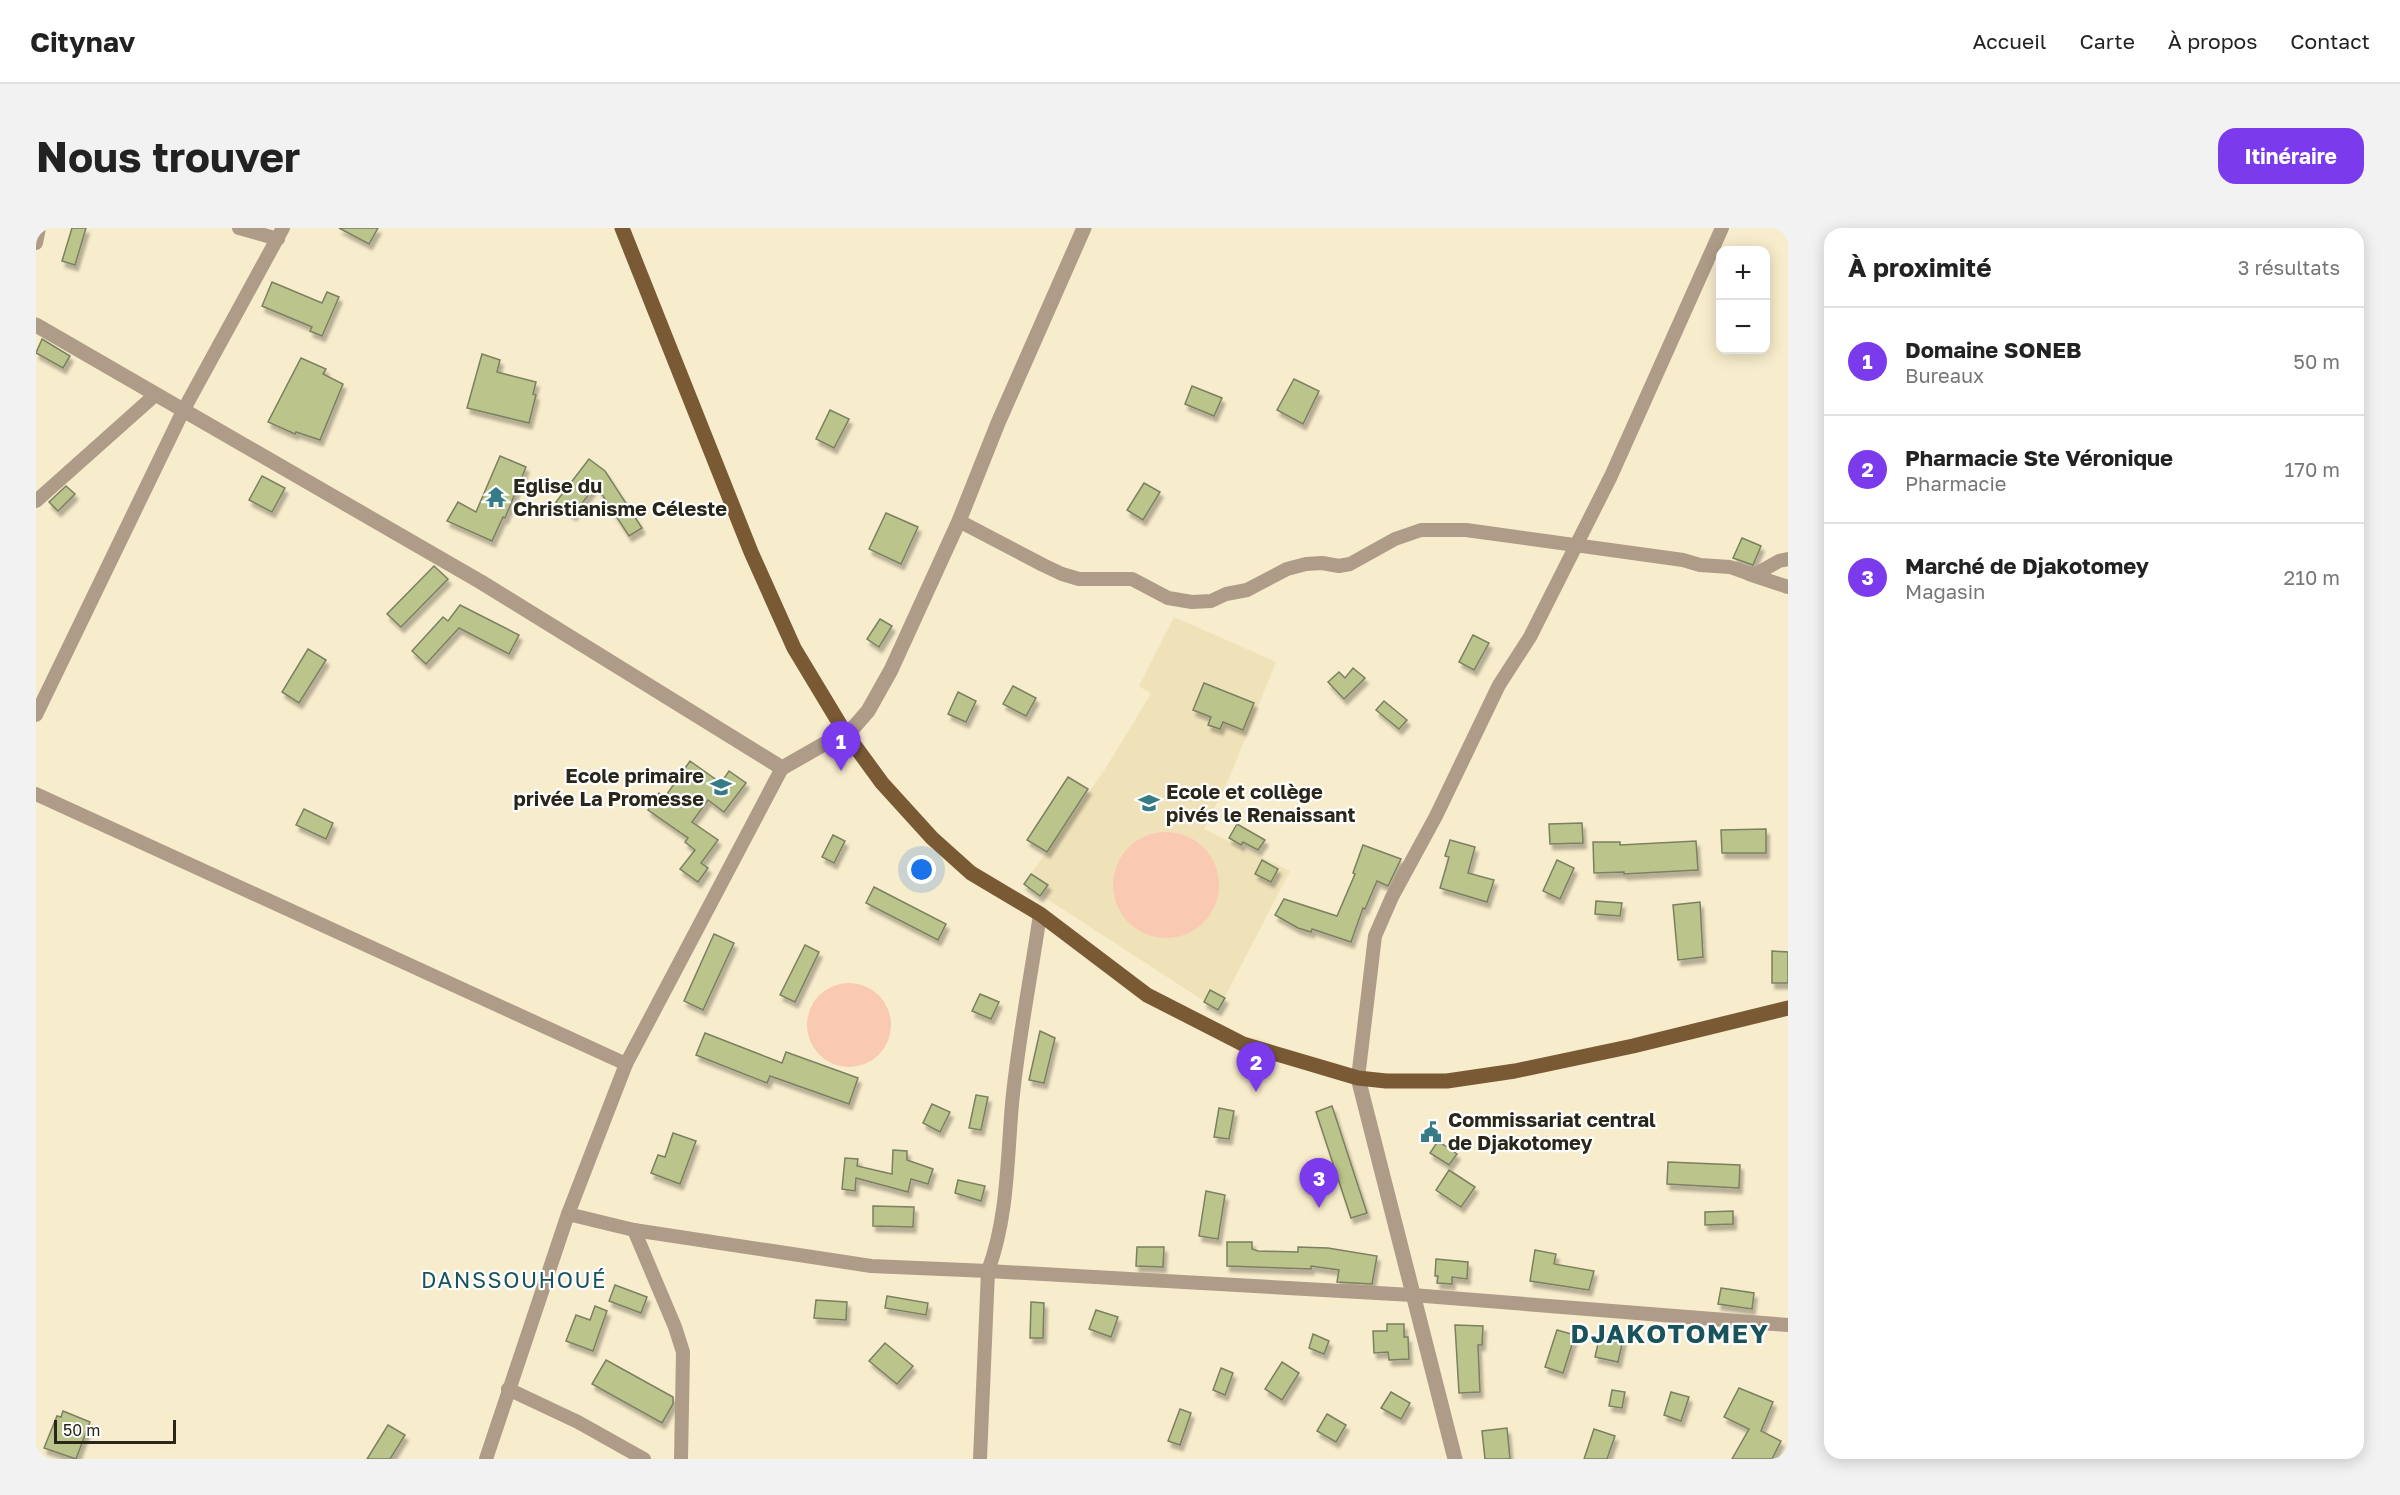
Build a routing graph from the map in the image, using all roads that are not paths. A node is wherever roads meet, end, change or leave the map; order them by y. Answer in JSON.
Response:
{"nodes":[{"id":1,"x":39,"y":228,"type":"edge"},
{"id":2,"x":239,"y":228,"type":"edge"},
{"id":3,"x":622,"y":228,"type":"edge"},
{"id":4,"x":1084,"y":228,"type":"edge"},
{"id":5,"x":1722,"y":228,"type":"edge"},
{"id":6,"x":280,"y":233,"type":"edge"},
{"id":7,"x":36,"y":243,"type":"edge"},
{"id":8,"x":36,"y":325,"type":"edge"},
{"id":9,"x":155,"y":395,"type":"junction"},
{"id":10,"x":183,"y":411,"type":"junction"},
{"id":11,"x":36,"y":501,"type":"edge"},
{"id":12,"x":959,"y":521,"type":"junction"},
{"id":13,"x":1576,"y":545,"type":"junction"},
{"id":14,"x":1788,"y":559,"type":"edge"},
{"id":15,"x":1747,"y":573,"type":"junction"},
{"id":16,"x":1788,"y":587,"type":"edge"},
{"id":17,"x":36,"y":714,"type":"edge"},
{"id":18,"x":844,"y":731,"type":"junction"},
{"id":19,"x":782,"y":768,"type":"junction"},
{"id":20,"x":36,"y":794,"type":"edge"},
{"id":21,"x":1040,"y":914,"type":"junction"},
{"id":22,"x":1788,"y":1008,"type":"edge"},
{"id":23,"x":626,"y":1064,"type":"junction"},
{"id":24,"x":1358,"y":1078,"type":"junction"},
{"id":25,"x":568,"y":1214,"type":"junction"},
{"id":26,"x":634,"y":1230,"type":"junction"},
{"id":27,"x":988,"y":1270,"type":"junction"},
{"id":28,"x":1412,"y":1295,"type":"junction"},
{"id":29,"x":1788,"y":1325,"type":"edge"},
{"id":30,"x":508,"y":1389,"type":"junction"},
{"id":31,"x":486,"y":1459,"type":"edge"},
{"id":32,"x":644,"y":1459,"type":"edge"},
{"id":33,"x":681,"y":1459,"type":"edge"},
{"id":34,"x":980,"y":1459,"type":"edge"},
{"id":35,"x":1455,"y":1459,"type":"edge"}],
"edges":[{"from":1,"to":7,"type":"street"},
{"from":2,"to":6,"type":"street"},
{"from":3,"to":18,"type":"main road"},
{"from":4,"to":12,"type":"street"},
{"from":5,"to":13,"type":"street"},
{"from":6,"to":10,"type":"street"},
{"from":8,"to":9,"type":"street"},
{"from":9,"to":10,"type":"street"},
{"from":9,"to":11,"type":"street"},
{"from":10,"to":17,"type":"street"},
{"from":10,"to":19,"type":"street"},
{"from":12,"to":13,"type":"street"},
{"from":12,"to":18,"type":"street"},
{"from":13,"to":15,"type":"street"},
{"from":13,"to":24,"type":"street"},
{"from":14,"to":15,"type":"street"},
{"from":15,"to":16,"type":"street"},
{"from":18,"to":19,"type":"street"},
{"from":18,"to":21,"type":"main road"},
{"from":19,"to":23,"type":"street"},
{"from":20,"to":23,"type":"street"},
{"from":21,"to":24,"type":"main road"},
{"from":21,"to":27,"type":"street"},
{"from":22,"to":24,"type":"main road"},
{"from":23,"to":25,"type":"street"},
{"from":24,"to":28,"type":"street"},
{"from":25,"to":26,"type":"street"},
{"from":25,"to":30,"type":"street"},
{"from":26,"to":27,"type":"street"},
{"from":26,"to":33,"type":"street"},
{"from":27,"to":28,"type":"street"},
{"from":27,"to":34,"type":"street"},
{"from":28,"to":29,"type":"street"},
{"from":28,"to":35,"type":"street"},
{"from":30,"to":31,"type":"street"},
{"from":30,"to":32,"type":"street"}]}
